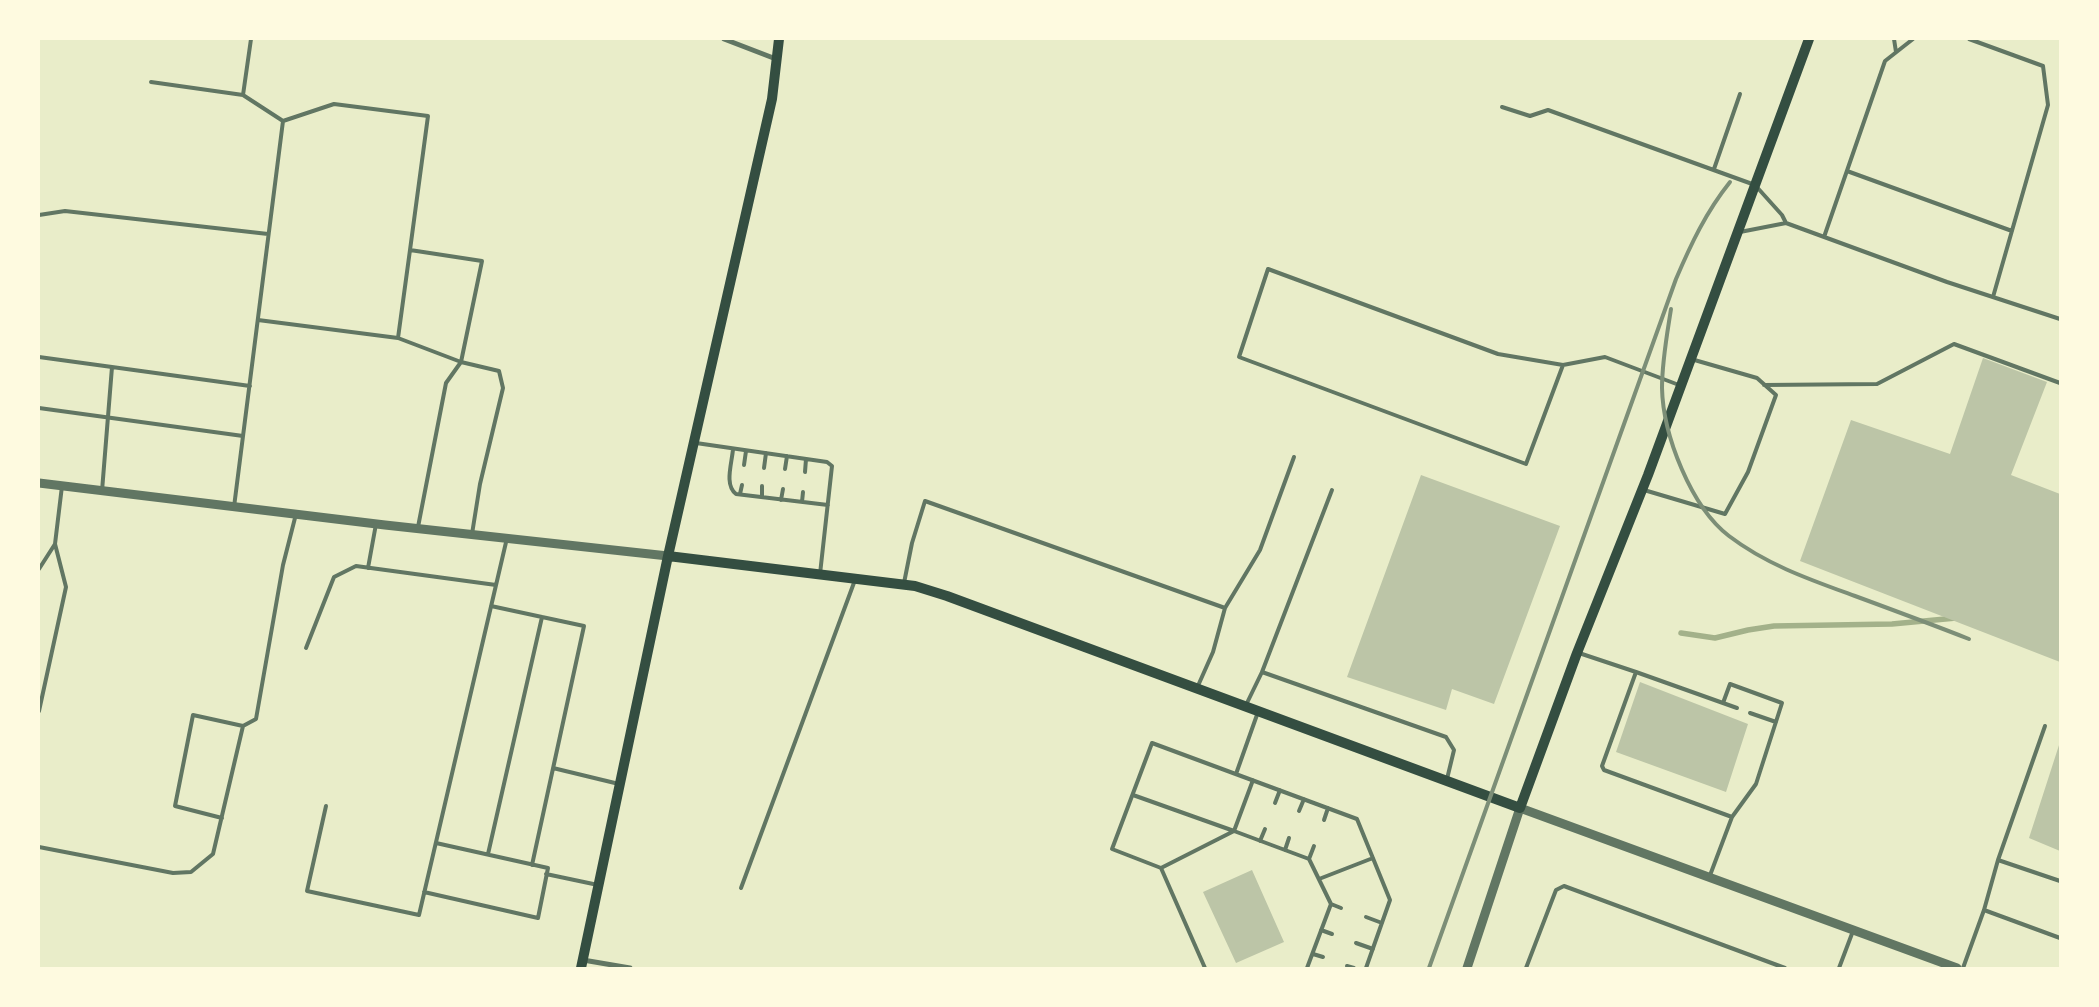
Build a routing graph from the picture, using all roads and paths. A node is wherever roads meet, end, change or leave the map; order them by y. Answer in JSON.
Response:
{"nodes":[{"id":1,"x":251,"y":39,"type":"edge"},
{"id":2,"x":724,"y":39,"type":"edge"},
{"id":3,"x":779,"y":39,"type":"edge"},
{"id":4,"x":1809,"y":39,"type":"edge"},
{"id":5,"x":1894,"y":39,"type":"edge"},
{"id":6,"x":1912,"y":39,"type":"edge"},
{"id":7,"x":1968,"y":39,"type":"edge"},
{"id":8,"x":1896,"y":52,"type":"junction"},
{"id":9,"x":776,"y":59,"type":"junction"},
{"id":10,"x":150,"y":82,"type":"dead end"},
{"id":11,"x":1740,"y":94,"type":"dead end"},
{"id":12,"x":243,"y":95,"type":"junction"},
{"id":13,"x":1502,"y":107,"type":"dead end"},
{"id":14,"x":283,"y":121,"type":"junction"},
{"id":15,"x":1714,"y":169,"type":"junction"},
{"id":16,"x":1847,"y":171,"type":"junction"},
{"id":17,"x":1755,"y":185,"type":"junction"},
{"id":18,"x":39,"y":215,"type":"edge"},
{"id":19,"x":1786,"y":223,"type":"junction"},
{"id":20,"x":2012,"y":231,"type":"junction"},
{"id":21,"x":1738,"y":233,"type":"junction"},
{"id":22,"x":268,"y":234,"type":"junction"},
{"id":23,"x":1824,"y":237,"type":"junction"},
{"id":24,"x":410,"y":250,"type":"junction"},
{"id":25,"x":1993,"y":297,"type":"junction"},
{"id":26,"x":2060,"y":319,"type":"edge"},
{"id":27,"x":258,"y":320,"type":"junction"},
{"id":28,"x":398,"y":338,"type":"junction"},
{"id":29,"x":39,"y":357,"type":"edge"},
{"id":30,"x":1691,"y":359,"type":"junction"},
{"id":31,"x":461,"y":362,"type":"junction"},
{"id":32,"x":1563,"y":365,"type":"junction"},
{"id":33,"x":112,"y":367,"type":"junction"},
{"id":34,"x":2060,"y":383,"type":"edge"},
{"id":35,"x":1764,"y":385,"type":"junction"},
{"id":36,"x":250,"y":386,"type":"junction"},
{"id":37,"x":1681,"y":386,"type":"junction"},
{"id":38,"x":39,"y":408,"type":"edge"},
{"id":39,"x":108,"y":417,"type":"junction"},
{"id":40,"x":243,"y":436,"type":"junction"},
{"id":41,"x":693,"y":442,"type":"junction"},
{"id":42,"x":734,"y":449,"type":"junction"},
{"id":43,"x":746,"y":450,"type":"junction"},
{"id":44,"x":766,"y":453,"type":"junction"},
{"id":45,"x":787,"y":456,"type":"junction"},
{"id":46,"x":1294,"y":457,"type":"dead end"},
{"id":47,"x":806,"y":459,"type":"junction"},
{"id":48,"x":744,"y":465,"type":"dead end"},
{"id":49,"x":764,"y":468,"type":"dead end"},
{"id":50,"x":785,"y":469,"type":"dead end"},
{"id":51,"x":804,"y":472,"type":"dead end"},
{"id":52,"x":39,"y":483,"type":"edge"},
{"id":53,"x":742,"y":485,"type":"dead end"},
{"id":54,"x":62,"y":486,"type":"junction"},
{"id":55,"x":762,"y":486,"type":"dead end"},
{"id":56,"x":783,"y":489,"type":"dead end"},
{"id":57,"x":1332,"y":490,"type":"dead end"},
{"id":58,"x":1642,"y":490,"type":"junction"},
{"id":59,"x":102,"y":491,"type":"junction"},
{"id":60,"x":803,"y":492,"type":"dead end"},
{"id":61,"x":740,"y":494,"type":"junction"},
{"id":62,"x":762,"y":497,"type":"junction"},
{"id":63,"x":782,"y":500,"type":"junction"},
{"id":64,"x":802,"y":502,"type":"junction"},
{"id":65,"x":828,"y":506,"type":"junction"},
{"id":66,"x":234,"y":507,"type":"junction"},
{"id":67,"x":296,"y":514,"type":"junction"},
{"id":68,"x":376,"y":524,"type":"junction"},
{"id":69,"x":418,"y":529,"type":"junction"},
{"id":70,"x":472,"y":534,"type":"junction"},
{"id":71,"x":507,"y":538,"type":"junction"},
{"id":72,"x":55,"y":544,"type":"junction"},
{"id":73,"x":668,"y":556,"type":"junction"},
{"id":74,"x":368,"y":568,"type":"junction"},
{"id":75,"x":39,"y":569,"type":"edge"},
{"id":76,"x":820,"y":574,"type":"junction"},
{"id":77,"x":856,"y":578,"type":"junction"},
{"id":78,"x":496,"y":585,"type":"junction"},
{"id":79,"x":904,"y":585,"type":"junction"},
{"id":80,"x":491,"y":606,"type":"junction"},
{"id":81,"x":1226,"y":608,"type":"junction"},
{"id":82,"x":542,"y":617,"type":"junction"},
{"id":83,"x":306,"y":648,"type":"dead end"},
{"id":84,"x":1577,"y":653,"type":"junction"},
{"id":85,"x":1262,"y":672,"type":"junction"},
{"id":86,"x":1636,"y":672,"type":"junction"},
{"id":87,"x":1197,"y":688,"type":"junction"},
{"id":88,"x":1723,"y":703,"type":"junction"},
{"id":89,"x":1246,"y":705,"type":"junction"},
{"id":90,"x":1737,"y":708,"type":"dead end"},
{"id":91,"x":1258,"y":710,"type":"junction"},
{"id":92,"x":39,"y":711,"type":"edge"},
{"id":93,"x":1750,"y":713,"type":"dead end"},
{"id":94,"x":1776,"y":722,"type":"junction"},
{"id":95,"x":243,"y":726,"type":"junction"},
{"id":96,"x":2045,"y":726,"type":"dead end"},
{"id":97,"x":553,"y":768,"type":"junction"},
{"id":98,"x":1236,"y":774,"type":"junction"},
{"id":99,"x":1253,"y":780,"type":"junction"},
{"id":100,"x":1446,"y":780,"type":"junction"},
{"id":101,"x":620,"y":784,"type":"junction"},
{"id":102,"x":1280,"y":790,"type":"junction"},
{"id":103,"x":1133,"y":795,"type":"junction"},
{"id":104,"x":1304,"y":799,"type":"junction"},
{"id":105,"x":1275,"y":803,"type":"dead end"},
{"id":106,"x":326,"y":806,"type":"dead end"},
{"id":107,"x":1328,"y":808,"type":"junction"},
{"id":108,"x":1520,"y":808,"type":"junction"},
{"id":109,"x":1300,"y":811,"type":"dead end"},
{"id":110,"x":1732,"y":817,"type":"junction"},
{"id":111,"x":222,"y":818,"type":"junction"},
{"id":112,"x":1324,"y":820,"type":"dead end"},
{"id":113,"x":1265,"y":829,"type":"dead end"},
{"id":114,"x":1234,"y":832,"type":"junction"},
{"id":115,"x":1290,"y":838,"type":"dead end"},
{"id":116,"x":1260,"y":841,"type":"junction"},
{"id":117,"x":436,"y":843,"type":"junction"},
{"id":118,"x":1314,"y":846,"type":"dead end"},
{"id":119,"x":39,"y":847,"type":"edge"},
{"id":120,"x":1285,"y":850,"type":"junction"},
{"id":121,"x":488,"y":854,"type":"junction"},
{"id":122,"x":1373,"y":858,"type":"junction"},
{"id":123,"x":1309,"y":859,"type":"junction"},
{"id":124,"x":1998,"y":860,"type":"junction"},
{"id":125,"x":532,"y":864,"type":"junction"},
{"id":126,"x":1161,"y":868,"type":"junction"},
{"id":127,"x":546,"y":874,"type":"junction"},
{"id":128,"x":1709,"y":878,"type":"junction"},
{"id":129,"x":1319,"y":879,"type":"junction"},
{"id":130,"x":2060,"y":881,"type":"edge"},
{"id":131,"x":599,"y":885,"type":"junction"},
{"id":132,"x":740,"y":888,"type":"dead end"},
{"id":133,"x":424,"y":892,"type":"junction"},
{"id":134,"x":1331,"y":904,"type":"junction"},
{"id":135,"x":1341,"y":908,"type":"dead end"},
{"id":136,"x":1984,"y":910,"type":"junction"},
{"id":137,"x":1366,"y":917,"type":"dead end"},
{"id":138,"x":1382,"y":923,"type":"junction"},
{"id":139,"x":1322,"y":930,"type":"junction"},
{"id":140,"x":1853,"y":931,"type":"junction"},
{"id":141,"x":1332,"y":934,"type":"dead end"},
{"id":142,"x":2060,"y":938,"type":"edge"},
{"id":143,"x":1356,"y":943,"type":"dead end"},
{"id":144,"x":1373,"y":949,"type":"junction"},
{"id":145,"x":1313,"y":954,"type":"junction"},
{"id":146,"x":1323,"y":957,"type":"dead end"},
{"id":147,"x":582,"y":964,"type":"edge"},
{"id":148,"x":1347,"y":966,"type":"dead end"},
{"id":149,"x":630,"y":968,"type":"edge"},
{"id":150,"x":1205,"y":968,"type":"edge"},
{"id":151,"x":1307,"y":968,"type":"edge"},
{"id":152,"x":1354,"y":968,"type":"edge"},
{"id":153,"x":1366,"y":968,"type":"edge"},
{"id":154,"x":1467,"y":968,"type":"edge"},
{"id":155,"x":1526,"y":968,"type":"edge"},
{"id":156,"x":1785,"y":968,"type":"edge"},
{"id":157,"x":1839,"y":968,"type":"edge"},
{"id":158,"x":1957,"y":968,"type":"edge"},
{"id":159,"x":1963,"y":968,"type":"edge"}],
"edges":[{"from":1,"to":12,"type":"lane"},
{"from":2,"to":9,"type":"street"},
{"from":3,"to":9,"type":"main road"},
{"from":4,"to":17,"type":"main road"},
{"from":5,"to":8,"type":"lane"},
{"from":6,"to":8,"type":"lane"},
{"from":7,"to":20,"type":"lane"},
{"from":8,"to":16,"type":"lane"},
{"from":9,"to":41,"type":"main road"},
{"from":10,"to":12,"type":"lane"},
{"from":11,"to":15,"type":"lane"},
{"from":12,"to":14,"type":"lane"},
{"from":13,"to":15,"type":"lane"},
{"from":14,"to":22,"type":"lane"},
{"from":14,"to":24,"type":"lane"},
{"from":15,"to":17,"type":"lane"},
{"from":16,"to":20,"type":"lane"},
{"from":16,"to":23,"type":"lane"},
{"from":17,"to":19,"type":"lane"},
{"from":17,"to":21,"type":"main road"},
{"from":18,"to":22,"type":"lane"},
{"from":19,"to":21,"type":"lane"},
{"from":19,"to":23,"type":"lane"},
{"from":20,"to":25,"type":"lane"},
{"from":21,"to":30,"type":"main road"},
{"from":22,"to":27,"type":"lane"},
{"from":23,"to":25,"type":"lane"},
{"from":24,"to":28,"type":"lane"},
{"from":24,"to":31,"type":"lane"},
{"from":25,"to":26,"type":"lane"},
{"from":27,"to":28,"type":"lane"},
{"from":27,"to":36,"type":"lane"},
{"from":28,"to":31,"type":"lane"},
{"from":29,"to":33,"type":"lane"},
{"from":30,"to":35,"type":"lane"},
{"from":30,"to":37,"type":"main road"},
{"from":31,"to":69,"type":"lane"},
{"from":31,"to":70,"type":"lane"},
{"from":32,"to":32,"type":"lane"},
{"from":32,"to":37,"type":"lane"},
{"from":33,"to":36,"type":"lane"},
{"from":33,"to":39,"type":"lane"},
{"from":34,"to":35,"type":"lane"},
{"from":35,"to":58,"type":"lane"},
{"from":36,"to":40,"type":"lane"},
{"from":37,"to":58,"type":"main road"},
{"from":38,"to":39,"type":"lane"},
{"from":39,"to":40,"type":"lane"},
{"from":39,"to":59,"type":"lane"},
{"from":40,"to":66,"type":"lane"},
{"from":41,"to":42,"type":"lane"},
{"from":41,"to":73,"type":"main road"},
{"from":42,"to":43,"type":"lane"},
{"from":42,"to":61,"type":"lane"},
{"from":43,"to":44,"type":"lane"},
{"from":43,"to":48,"type":"lane"},
{"from":44,"to":45,"type":"lane"},
{"from":44,"to":49,"type":"lane"},
{"from":45,"to":47,"type":"lane"},
{"from":45,"to":50,"type":"lane"},
{"from":46,"to":81,"type":"lane"},
{"from":47,"to":51,"type":"lane"},
{"from":47,"to":65,"type":"lane"},
{"from":52,"to":54,"type":"street"},
{"from":53,"to":61,"type":"lane"},
{"from":54,"to":59,"type":"street"},
{"from":54,"to":72,"type":"lane"},
{"from":55,"to":62,"type":"lane"},
{"from":56,"to":63,"type":"lane"},
{"from":57,"to":85,"type":"lane"},
{"from":58,"to":84,"type":"main road"},
{"from":59,"to":66,"type":"street"},
{"from":60,"to":64,"type":"lane"},
{"from":61,"to":62,"type":"lane"},
{"from":62,"to":63,"type":"lane"},
{"from":63,"to":64,"type":"lane"},
{"from":64,"to":65,"type":"lane"},
{"from":65,"to":76,"type":"lane"},
{"from":66,"to":67,"type":"street"},
{"from":67,"to":68,"type":"street"},
{"from":67,"to":95,"type":"lane"},
{"from":68,"to":69,"type":"street"},
{"from":68,"to":74,"type":"lane"},
{"from":69,"to":70,"type":"street"},
{"from":70,"to":71,"type":"street"},
{"from":71,"to":73,"type":"street"},
{"from":71,"to":78,"type":"lane"},
{"from":72,"to":75,"type":"lane"},
{"from":72,"to":92,"type":"lane"},
{"from":73,"to":76,"type":"main road"},
{"from":73,"to":101,"type":"main road"},
{"from":74,"to":78,"type":"lane"},
{"from":74,"to":83,"type":"lane"},
{"from":76,"to":77,"type":"main road"},
{"from":77,"to":79,"type":"main road"},
{"from":77,"to":132,"type":"lane"},
{"from":78,"to":80,"type":"lane"},
{"from":79,"to":81,"type":"lane"},
{"from":79,"to":87,"type":"main road"},
{"from":80,"to":82,"type":"lane"},
{"from":80,"to":117,"type":"lane"},
{"from":81,"to":87,"type":"lane"},
{"from":82,"to":97,"type":"lane"},
{"from":82,"to":121,"type":"lane"},
{"from":84,"to":86,"type":"lane"},
{"from":84,"to":108,"type":"main road"},
{"from":85,"to":89,"type":"lane"},
{"from":85,"to":100,"type":"lane"},
{"from":86,"to":88,"type":"lane"},
{"from":86,"to":110,"type":"lane"},
{"from":87,"to":89,"type":"main road"},
{"from":88,"to":90,"type":"lane"},
{"from":88,"to":94,"type":"lane"},
{"from":89,"to":91,"type":"main road"},
{"from":91,"to":98,"type":"lane"},
{"from":91,"to":100,"type":"main road"},
{"from":93,"to":94,"type":"lane"},
{"from":94,"to":110,"type":"lane"},
{"from":95,"to":111,"type":"lane"},
{"from":95,"to":111,"type":"lane"},
{"from":96,"to":124,"type":"lane"},
{"from":97,"to":101,"type":"lane"},
{"from":97,"to":125,"type":"lane"},
{"from":98,"to":99,"type":"lane"},
{"from":98,"to":103,"type":"lane"},
{"from":99,"to":102,"type":"lane"},
{"from":99,"to":114,"type":"lane"},
{"from":100,"to":108,"type":"main road"},
{"from":101,"to":131,"type":"main road"},
{"from":102,"to":104,"type":"lane"},
{"from":102,"to":105,"type":"lane"},
{"from":103,"to":114,"type":"lane"},
{"from":103,"to":126,"type":"lane"},
{"from":104,"to":107,"type":"lane"},
{"from":104,"to":109,"type":"lane"},
{"from":106,"to":133,"type":"lane"},
{"from":107,"to":112,"type":"lane"},
{"from":107,"to":122,"type":"lane"},
{"from":108,"to":128,"type":"street"},
{"from":108,"to":154,"type":"street"},
{"from":110,"to":128,"type":"lane"},
{"from":111,"to":119,"type":"lane"},
{"from":113,"to":116,"type":"lane"},
{"from":114,"to":116,"type":"lane"},
{"from":114,"to":126,"type":"lane"},
{"from":115,"to":120,"type":"lane"},
{"from":116,"to":120,"type":"lane"},
{"from":117,"to":121,"type":"lane"},
{"from":117,"to":133,"type":"lane"},
{"from":118,"to":123,"type":"lane"},
{"from":120,"to":123,"type":"lane"},
{"from":121,"to":125,"type":"lane"},
{"from":122,"to":129,"type":"lane"},
{"from":122,"to":138,"type":"lane"},
{"from":123,"to":129,"type":"lane"},
{"from":124,"to":130,"type":"lane"},
{"from":124,"to":136,"type":"lane"},
{"from":125,"to":127,"type":"lane"},
{"from":126,"to":150,"type":"lane"},
{"from":127,"to":131,"type":"lane"},
{"from":127,"to":133,"type":"lane"},
{"from":128,"to":140,"type":"street"},
{"from":129,"to":134,"type":"lane"},
{"from":131,"to":147,"type":"main road"},
{"from":134,"to":135,"type":"lane"},
{"from":134,"to":139,"type":"lane"},
{"from":136,"to":142,"type":"lane"},
{"from":136,"to":159,"type":"lane"},
{"from":137,"to":138,"type":"lane"},
{"from":138,"to":144,"type":"lane"},
{"from":139,"to":141,"type":"lane"},
{"from":139,"to":145,"type":"lane"},
{"from":140,"to":157,"type":"lane"},
{"from":140,"to":158,"type":"street"},
{"from":143,"to":144,"type":"lane"},
{"from":144,"to":153,"type":"lane"},
{"from":145,"to":146,"type":"lane"},
{"from":145,"to":151,"type":"lane"},
{"from":147,"to":149,"type":"street"},
{"from":148,"to":152,"type":"lane"},
{"from":155,"to":156,"type":"lane"}]}
